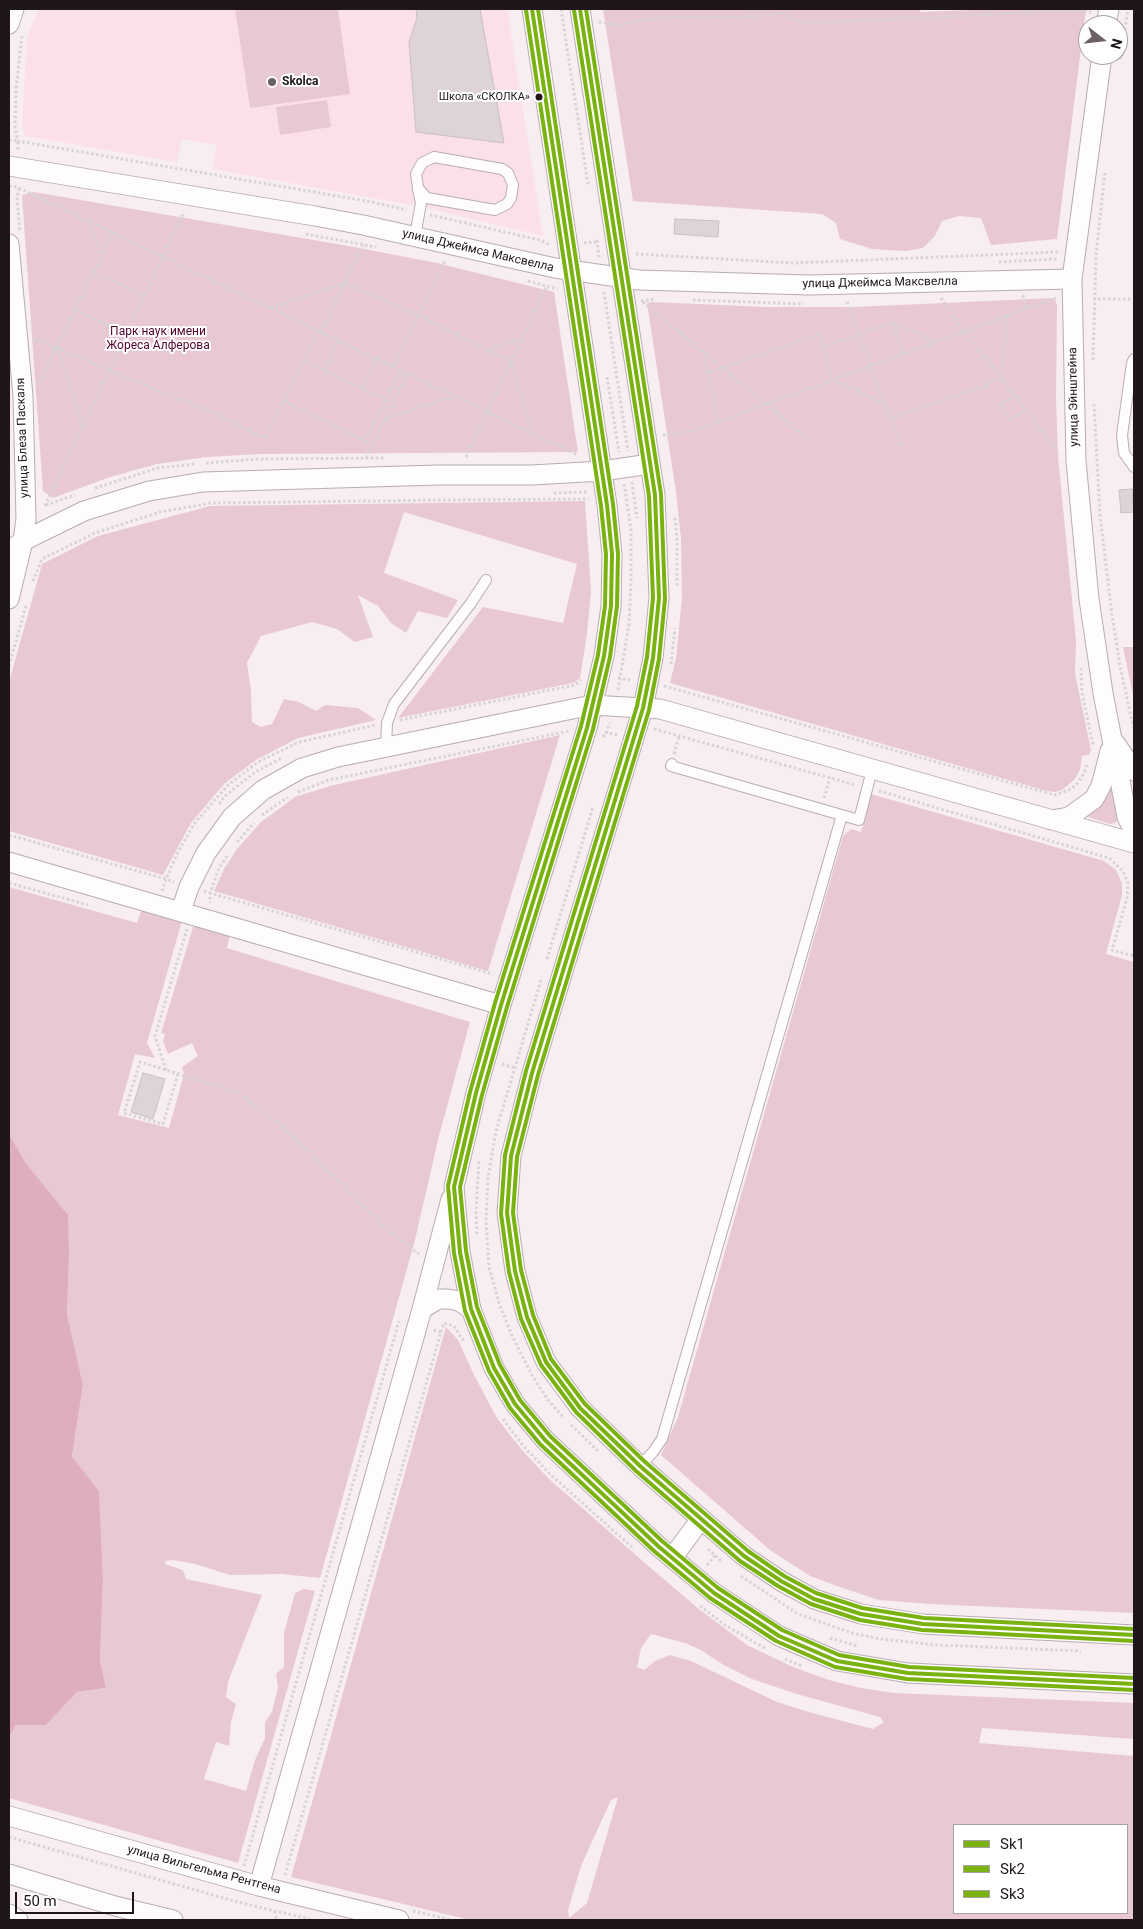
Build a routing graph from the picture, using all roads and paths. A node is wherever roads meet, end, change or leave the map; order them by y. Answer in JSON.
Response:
{"nodes":[{"id":1,"x":14,"y":9,"type":"edge"},
{"id":2,"x":532,"y":9,"type":"edge"},
{"id":3,"x":561,"y":9,"type":"edge"},
{"id":4,"x":580,"y":9,"type":"edge"},
{"id":5,"x":1103,"y":15,"type":"edge"},
{"id":6,"x":599,"y":22,"type":"dead end"},
{"id":7,"x":16,"y":26,"type":"edge"},
{"id":8,"x":1101,"y":65,"type":"edge"},
{"id":9,"x":9,"y":166,"type":"edge"},
{"id":10,"x":1106,"y":166,"type":"dead end"},
{"id":11,"x":31,"y":188,"type":"dead end"},
{"id":12,"x":418,"y":188,"type":"junction"},
{"id":13,"x":589,"y":193,"type":"dead end"},
{"id":14,"x":174,"y":211,"type":"dead end"},
{"id":15,"x":184,"y":212,"type":"junction"},
{"id":16,"x":420,"y":212,"type":"junction"},
{"id":17,"x":193,"y":214,"type":"dead end"},
{"id":18,"x":90,"y":222,"type":"junction"},
{"id":19,"x":296,"y":232,"type":"dead end"},
{"id":20,"x":595,"y":232,"type":"dead end"},
{"id":21,"x":113,"y":233,"type":"junction"},
{"id":22,"x":415,"y":236,"type":"junction"},
{"id":23,"x":585,"y":243,"type":"dead end"},
{"id":24,"x":9,"y":244,"type":"edge"},
{"id":25,"x":363,"y":245,"type":"junction"},
{"id":26,"x":551,"y":246,"type":"dead end"},
{"id":27,"x":381,"y":248,"type":"dead end"},
{"id":28,"x":1062,"y":252,"type":"dead end"},
{"id":29,"x":103,"y":254,"type":"junction"},
{"id":30,"x":636,"y":254,"type":"dead end"},
{"id":31,"x":163,"y":256,"type":"junction"},
{"id":32,"x":436,"y":259,"type":"dead end"},
{"id":33,"x":445,"y":261,"type":"junction"},
{"id":34,"x":454,"y":263,"type":"dead end"},
{"id":35,"x":570,"y":270,"type":"junction"},
{"id":36,"x":94,"y":272,"type":"junction"},
{"id":37,"x":597,"y":273,"type":"junction"},
{"id":38,"x":621,"y":277,"type":"junction"},
{"id":39,"x":1072,"y":278,"type":"junction"},
{"id":40,"x":520,"y":279,"type":"dead end"},
{"id":41,"x":345,"y":284,"type":"junction"},
{"id":42,"x":547,"y":286,"type":"junction"},
{"id":43,"x":558,"y":289,"type":"dead end"},
{"id":44,"x":1023,"y":295,"type":"dead end"},
{"id":45,"x":145,"y":296,"type":"junction"},
{"id":46,"x":1059,"y":297,"type":"dead end"},
{"id":47,"x":941,"y":298,"type":"dead end"},
{"id":48,"x":1093,"y":299,"type":"junction"},
{"id":49,"x":1134,"y":299,"type":"edge"},
{"id":50,"x":634,"y":302,"type":"junction"},
{"id":51,"x":847,"y":302,"type":"dead end"},
{"id":52,"x":606,"y":306,"type":"junction"},
{"id":53,"x":271,"y":308,"type":"junction"},
{"id":54,"x":1026,"y":309,"type":"junction"},
{"id":55,"x":76,"y":310,"type":"junction"},
{"id":56,"x":577,"y":310,"type":"junction"},
{"id":57,"x":644,"y":311,"type":"dead end"},
{"id":58,"x":418,"y":315,"type":"junction"},
{"id":59,"x":1007,"y":316,"type":"junction"},
{"id":60,"x":893,"y":322,"type":"junction"},
{"id":61,"x":320,"y":331,"type":"junction"},
{"id":62,"x":964,"y":332,"type":"junction"},
{"id":63,"x":127,"y":334,"type":"junction"},
{"id":64,"x":859,"y":334,"type":"junction"},
{"id":65,"x":28,"y":336,"type":"dead end"},
{"id":66,"x":523,"y":337,"type":"junction"},
{"id":67,"x":338,"y":340,"type":"junction"},
{"id":68,"x":935,"y":342,"type":"junction"},
{"id":69,"x":823,"y":347,"type":"junction"},
{"id":70,"x":58,"y":348,"type":"junction"},
{"id":71,"x":489,"y":350,"type":"junction"},
{"id":72,"x":705,"y":354,"type":"junction"},
{"id":73,"x":903,"y":354,"type":"junction"},
{"id":74,"x":376,"y":358,"type":"junction"},
{"id":75,"x":1134,"y":359,"type":"edge"},
{"id":76,"x":303,"y":361,"type":"junction"},
{"id":77,"x":511,"y":362,"type":"junction"},
{"id":78,"x":870,"y":366,"type":"junction"},
{"id":79,"x":393,"y":367,"type":"junction"},
{"id":80,"x":722,"y":367,"type":"junction"},
{"id":81,"x":1092,"y":367,"type":"dead end"},
{"id":82,"x":110,"y":370,"type":"junction"},
{"id":83,"x":401,"y":370,"type":"junction"},
{"id":84,"x":325,"y":371,"type":"junction"},
{"id":85,"x":407,"y":373,"type":"junction"},
{"id":86,"x":708,"y":373,"type":"junction"},
{"id":87,"x":607,"y":376,"type":"dead end"},
{"id":88,"x":833,"y":379,"type":"junction"},
{"id":89,"x":1002,"y":379,"type":"junction"},
{"id":90,"x":36,"y":388,"type":"dead end"},
{"id":91,"x":363,"y":388,"type":"junction"},
{"id":92,"x":1015,"y":395,"type":"junction"},
{"id":93,"x":455,"y":396,"type":"junction"},
{"id":94,"x":387,"y":400,"type":"junction"},
{"id":95,"x":284,"y":401,"type":"junction"},
{"id":96,"x":1094,"y":403,"type":"dead end"},
{"id":97,"x":766,"y":404,"type":"junction"},
{"id":98,"x":885,"y":404,"type":"junction"},
{"id":99,"x":1025,"y":410,"type":"junction"},
{"id":100,"x":487,"y":412,"type":"junction"},
{"id":101,"x":385,"y":419,"type":"junction"},
{"id":102,"x":890,"y":419,"type":"junction"},
{"id":103,"x":718,"y":422,"type":"junction"},
{"id":104,"x":83,"y":428,"type":"junction"},
{"id":105,"x":662,"y":428,"type":"dead end"},
{"id":106,"x":533,"y":433,"type":"junction"},
{"id":107,"x":655,"y":438,"type":"junction"},
{"id":108,"x":809,"y":440,"type":"dead end"},
{"id":109,"x":627,"y":444,"type":"junction"},
{"id":110,"x":618,"y":445,"type":"junction"},
{"id":111,"x":900,"y":446,"type":"dead end"},
{"id":112,"x":599,"y":448,"type":"junction"},
{"id":113,"x":466,"y":457,"type":"dead end"},
{"id":114,"x":366,"y":458,"type":"dead end"},
{"id":115,"x":1062,"y":459,"type":"dead end"},
{"id":116,"x":650,"y":464,"type":"junction"},
{"id":117,"x":626,"y":467,"type":"junction"},
{"id":118,"x":1134,"y":467,"type":"edge"},
{"id":119,"x":594,"y":472,"type":"junction"},
{"id":120,"x":588,"y":492,"type":"junction"},
{"id":121,"x":549,"y":493,"type":"dead end"},
{"id":122,"x":655,"y":495,"type":"junction"},
{"id":123,"x":635,"y":499,"type":"junction"},
{"id":124,"x":627,"y":501,"type":"junction"},
{"id":125,"x":598,"y":502,"type":"junction"},
{"id":126,"x":46,"y":505,"type":"dead end"},
{"id":127,"x":674,"y":511,"type":"dead end"},
{"id":128,"x":638,"y":524,"type":"dead end"},
{"id":129,"x":16,"y":546,"type":"edge"},
{"id":130,"x":486,"y":580,"type":"dead end"},
{"id":131,"x":32,"y":582,"type":"dead end"},
{"id":132,"x":677,"y":588,"type":"dead end"},
{"id":133,"x":17,"y":602,"type":"edge"},
{"id":134,"x":675,"y":627,"type":"dead end"},
{"id":135,"x":1110,"y":634,"type":"dead end"},
{"id":136,"x":1081,"y":659,"type":"dead end"},
{"id":137,"x":9,"y":666,"type":"edge"},
{"id":138,"x":632,"y":672,"type":"dead end"},
{"id":139,"x":669,"y":672,"type":"dead end"},
{"id":140,"x":619,"y":678,"type":"junction"},
{"id":141,"x":668,"y":679,"type":"dead end"},
{"id":142,"x":630,"y":680,"type":"junction"},
{"id":143,"x":593,"y":681,"type":"junction"},
{"id":144,"x":657,"y":685,"type":"junction"},
{"id":145,"x":619,"y":687,"type":"junction"},
{"id":146,"x":592,"y":705,"type":"junction"},
{"id":147,"x":619,"y":706,"type":"junction"},
{"id":148,"x":652,"y":708,"type":"junction"},
{"id":149,"x":1128,"y":726,"type":"dead end"},
{"id":150,"x":587,"y":728,"type":"junction"},
{"id":151,"x":654,"y":729,"type":"junction"},
{"id":152,"x":1134,"y":730,"type":"edge"},
{"id":153,"x":607,"y":732,"type":"junction"},
{"id":154,"x":616,"y":735,"type":"junction"},
{"id":155,"x":679,"y":736,"type":"junction"},
{"id":156,"x":1112,"y":738,"type":"junction"},
{"id":157,"x":602,"y":739,"type":"dead end"},
{"id":158,"x":634,"y":740,"type":"junction"},
{"id":159,"x":678,"y":743,"type":"dead end"},
{"id":160,"x":613,"y":744,"type":"dead end"},
{"id":161,"x":386,"y":747,"type":"junction"},
{"id":162,"x":1095,"y":753,"type":"dead end"},
{"id":163,"x":1095,"y":761,"type":"dead end"},
{"id":164,"x":672,"y":764,"type":"dead end"},
{"id":165,"x":872,"y":770,"type":"junction"},
{"id":166,"x":1134,"y":771,"type":"edge"},
{"id":167,"x":830,"y":778,"type":"junction"},
{"id":168,"x":867,"y":788,"type":"junction"},
{"id":169,"x":596,"y":798,"type":"dead end"},
{"id":170,"x":822,"y":806,"type":"junction"},
{"id":171,"x":842,"y":815,"type":"junction"},
{"id":172,"x":1050,"y":820,"type":"junction"},
{"id":173,"x":1134,"y":831,"type":"edge"},
{"id":174,"x":1134,"y":843,"type":"edge"},
{"id":175,"x":233,"y":847,"type":"dead end"},
{"id":176,"x":228,"y":854,"type":"dead end"},
{"id":177,"x":9,"y":862,"type":"edge"},
{"id":178,"x":9,"y":883,"type":"edge"},
{"id":179,"x":92,"y":906,"type":"dead end"},
{"id":180,"x":186,"y":913,"type":"junction"},
{"id":181,"x":1134,"y":956,"type":"edge"},
{"id":182,"x":546,"y":962,"type":"dead end"},
{"id":183,"x":543,"y":971,"type":"dead end"},
{"id":184,"x":493,"y":974,"type":"dead end"},
{"id":185,"x":501,"y":1005,"type":"junction"},
{"id":186,"x":505,"y":1056,"type":"dead end"},
{"id":187,"x":494,"y":1062,"type":"junction"},
{"id":188,"x":514,"y":1068,"type":"junction"},
{"id":189,"x":166,"y":1070,"type":"junction"},
{"id":190,"x":500,"y":1073,"type":"dead end"},
{"id":191,"x":532,"y":1073,"type":"junction"},
{"id":192,"x":178,"y":1074,"type":"junction"},
{"id":193,"x":481,"y":1152,"type":"dead end"},
{"id":194,"x":454,"y":1187,"type":"junction"},
{"id":195,"x":477,"y":1238,"type":"dead end"},
{"id":196,"x":419,"y":1254,"type":"dead end"},
{"id":197,"x":422,"y":1309,"type":"junction"},
{"id":198,"x":471,"y":1309,"type":"junction"},
{"id":199,"x":399,"y":1321,"type":"dead end"},
{"id":200,"x":603,"y":1456,"type":"dead end"},
{"id":201,"x":640,"y":1466,"type":"junction"},
{"id":202,"x":686,"y":1539,"type":"junction"},
{"id":203,"x":729,"y":1567,"type":"dead end"},
{"id":204,"x":714,"y":1570,"type":"dead end"},
{"id":205,"x":737,"y":1573,"type":"dead end"},
{"id":206,"x":1134,"y":1635,"type":"edge"},
{"id":207,"x":823,"y":1636,"type":"dead end"},
{"id":208,"x":862,"y":1647,"type":"dead end"},
{"id":209,"x":1089,"y":1652,"type":"dead end"},
{"id":210,"x":1134,"y":1684,"type":"edge"},
{"id":211,"x":9,"y":1816,"type":"edge"},
{"id":212,"x":9,"y":1837,"type":"edge"},
{"id":213,"x":244,"y":1868,"type":"dead end"},
{"id":214,"x":9,"y":1874,"type":"edge"},
{"id":215,"x":259,"y":1886,"type":"junction"},
{"id":216,"x":275,"y":1911,"type":"junction"},
{"id":217,"x":9,"y":1914,"type":"edge"},
{"id":218,"x":18,"y":1920,"type":"edge"},
{"id":219,"x":173,"y":1920,"type":"edge"},
{"id":220,"x":276,"y":1920,"type":"edge"},
{"id":221,"x":313,"y":1920,"type":"edge"},
{"id":222,"x":400,"y":1920,"type":"edge"}],
"edges":[{"from":1,"to":7,"type":"street"},
{"from":2,"to":35,"type":"street"},
{"from":3,"to":13,"type":"path"},
{"from":4,"to":38,"type":"street"},
{"from":5,"to":6,"type":"path"},
{"from":7,"to":16,"type":"path"},
{"from":8,"to":39,"type":"street","name":"улица Эйнштейна"},
{"from":9,"to":22,"type":"street","name":"улица Джеймса Максвелла"},
{"from":10,"to":48,"type":"path"},
{"from":11,"to":18,"type":"path"},
{"from":12,"to":12,"type":"lane"},
{"from":12,"to":16,"type":"lane"},
{"from":14,"to":15,"type":"path"},
{"from":15,"to":17,"type":"path"},
{"from":15,"to":31,"type":"path"},
{"from":16,"to":22,"type":"lane"},
{"from":16,"to":26,"type":"path"},
{"from":18,"to":21,"type":"path"},
{"from":18,"to":29,"type":"path"},
{"from":19,"to":25,"type":"path"},
{"from":20,"to":37,"type":"path"},
{"from":21,"to":29,"type":"path"},
{"from":21,"to":31,"type":"path"},
{"from":22,"to":35,"type":"street","name":"улица Джеймса Максвелла"},
{"from":23,"to":37,"type":"path"},
{"from":24,"to":129,"type":"street","name":"улица Блеза Паскаля"},
{"from":25,"to":27,"type":"path"},
{"from":25,"to":41,"type":"path"},
{"from":28,"to":30,"type":"path"},
{"from":29,"to":36,"type":"path"},
{"from":31,"to":45,"type":"path"},
{"from":31,"to":53,"type":"path"},
{"from":32,"to":33,"type":"path"},
{"from":33,"to":34,"type":"path"},
{"from":33,"to":58,"type":"path"},
{"from":35,"to":37,"type":"street","name":"улица Джеймса Максвелла"},
{"from":35,"to":56,"type":"street"},
{"from":36,"to":45,"type":"path"},
{"from":36,"to":55,"type":"path"},
{"from":37,"to":38,"type":"street","name":"улица Джеймса Максвелла"},
{"from":37,"to":52,"type":"path"},
{"from":38,"to":39,"type":"street","name":"улица Джеймса Максвелла"},
{"from":38,"to":50,"type":"street"},
{"from":39,"to":156,"type":"street","name":"улица Эйнштейна"},
{"from":40,"to":42,"type":"path"},
{"from":41,"to":53,"type":"path"},
{"from":41,"to":58,"type":"path"},
{"from":41,"to":61,"type":"path"},
{"from":42,"to":43,"type":"path"},
{"from":42,"to":66,"type":"path"},
{"from":44,"to":54,"type":"path"},
{"from":45,"to":63,"type":"path"},
{"from":46,"to":54,"type":"path"},
{"from":47,"to":62,"type":"path"},
{"from":48,"to":49,"type":"path"},
{"from":48,"to":81,"type":"path"},
{"from":50,"to":52,"type":"path"},
{"from":50,"to":57,"type":"path"},
{"from":50,"to":72,"type":"path"},
{"from":50,"to":107,"type":"street"},
{"from":51,"to":64,"type":"path"},
{"from":52,"to":56,"type":"path"},
{"from":52,"to":109,"type":"path"},
{"from":53,"to":61,"type":"path"},
{"from":54,"to":59,"type":"path"},
{"from":55,"to":63,"type":"path"},
{"from":55,"to":70,"type":"path"},
{"from":56,"to":112,"type":"street"},
{"from":58,"to":71,"type":"path"},
{"from":58,"to":79,"type":"path"},
{"from":59,"to":62,"type":"path"},
{"from":59,"to":89,"type":"path"},
{"from":60,"to":64,"type":"path"},
{"from":60,"to":68,"type":"path"},
{"from":60,"to":73,"type":"path"},
{"from":61,"to":67,"type":"path"},
{"from":61,"to":76,"type":"path"},
{"from":62,"to":68,"type":"path"},
{"from":62,"to":89,"type":"path"},
{"from":63,"to":82,"type":"path"},
{"from":64,"to":69,"type":"path"},
{"from":64,"to":78,"type":"path"},
{"from":65,"to":70,"type":"path"},
{"from":66,"to":71,"type":"path"},
{"from":66,"to":77,"type":"path"},
{"from":67,"to":74,"type":"path"},
{"from":67,"to":84,"type":"path"},
{"from":68,"to":73,"type":"path"},
{"from":69,"to":80,"type":"path"},
{"from":69,"to":88,"type":"path"},
{"from":70,"to":82,"type":"path"},
{"from":70,"to":90,"type":"path"},
{"from":70,"to":104,"type":"path"},
{"from":71,"to":77,"type":"path"},
{"from":72,"to":80,"type":"path"},
{"from":72,"to":86,"type":"path"},
{"from":73,"to":78,"type":"path"},
{"from":74,"to":79,"type":"path"},
{"from":74,"to":91,"type":"path"},
{"from":75,"to":118,"type":"lane"},
{"from":76,"to":84,"type":"path"},
{"from":76,"to":95,"type":"path"},
{"from":77,"to":100,"type":"path"},
{"from":77,"to":106,"type":"path"},
{"from":78,"to":88,"type":"path"},
{"from":78,"to":98,"type":"path"},
{"from":79,"to":83,"type":"path"},
{"from":80,"to":86,"type":"path"},
{"from":80,"to":97,"type":"path"},
{"from":82,"to":95,"type":"path"},
{"from":82,"to":104,"type":"path"},
{"from":83,"to":85,"type":"path"},
{"from":83,"to":94,"type":"path"},
{"from":84,"to":91,"type":"path"},
{"from":85,"to":93,"type":"path"},
{"from":85,"to":101,"type":"path"},
{"from":86,"to":103,"type":"path"},
{"from":87,"to":110,"type":"path"},
{"from":88,"to":97,"type":"path"},
{"from":88,"to":98,"type":"path"},
{"from":89,"to":92,"type":"path"},
{"from":89,"to":102,"type":"path"},
{"from":91,"to":94,"type":"path"},
{"from":92,"to":99,"type":"path"},
{"from":92,"to":99,"type":"path"},
{"from":93,"to":100,"type":"path"},
{"from":93,"to":101,"type":"path"},
{"from":94,"to":95,"type":"path"},
{"from":96,"to":152,"type":"path"},
{"from":97,"to":103,"type":"path"},
{"from":97,"to":108,"type":"path"},
{"from":98,"to":102,"type":"path"},
{"from":99,"to":115,"type":"path"},
{"from":100,"to":106,"type":"path"},
{"from":100,"to":113,"type":"path"},
{"from":101,"to":114,"type":"path"},
{"from":102,"to":111,"type":"path"},
{"from":103,"to":107,"type":"path"},
{"from":104,"to":126,"type":"path"},
{"from":105,"to":107,"type":"path"},
{"from":106,"to":119,"type":"path"},
{"from":107,"to":116,"type":"street"},
{"from":109,"to":110,"type":"path"},
{"from":109,"to":117,"type":"path"},
{"from":110,"to":112,"type":"path"},
{"from":110,"to":117,"type":"path"},
{"from":112,"to":119,"type":"street"},
{"from":116,"to":117,"type":"street"},
{"from":116,"to":122,"type":"street"},
{"from":117,"to":119,"type":"street"},
{"from":117,"to":123,"type":"path"},
{"from":117,"to":124,"type":"path"},
{"from":119,"to":120,"type":"path"},
{"from":119,"to":125,"type":"street"},
{"from":119,"to":129,"type":"street"},
{"from":120,"to":121,"type":"path"},
{"from":120,"to":125,"type":"path"},
{"from":122,"to":123,"type":"path"},
{"from":122,"to":144,"type":"street"},
{"from":123,"to":124,"type":"path"},
{"from":123,"to":128,"type":"path"},
{"from":124,"to":125,"type":"path"},
{"from":124,"to":140,"type":"path"},
{"from":125,"to":131,"type":"path"},
{"from":125,"to":143,"type":"street"},
{"from":127,"to":132,"type":"path"},
{"from":129,"to":133,"type":"street","name":"улица Блеза Паскаля"},
{"from":130,"to":161,"type":"lane"},
{"from":133,"to":137,"type":"path"},
{"from":134,"to":139,"type":"path"},
{"from":135,"to":149,"type":"path"},
{"from":136,"to":162,"type":"path"},
{"from":138,"to":142,"type":"path"},
{"from":140,"to":142,"type":"path"},
{"from":140,"to":143,"type":"path"},
{"from":140,"to":145,"type":"path"},
{"from":141,"to":144,"type":"path"},
{"from":142,"to":144,"type":"path"},
{"from":142,"to":147,"type":"path"},
{"from":143,"to":145,"type":"path"},
{"from":143,"to":146,"type":"street"},
{"from":144,"to":148,"type":"street"},
{"from":144,"to":148,"type":"path"},
{"from":144,"to":163,"type":"path"},
{"from":145,"to":147,"type":"path"},
{"from":146,"to":147,"type":"street"},
{"from":146,"to":150,"type":"street"},
{"from":146,"to":161,"type":"street"},
{"from":147,"to":148,"type":"street"},
{"from":147,"to":153,"type":"path"},
{"from":147,"to":154,"type":"path"},
{"from":148,"to":151,"type":"path"},
{"from":148,"to":158,"type":"street"},
{"from":148,"to":165,"type":"street"},
{"from":150,"to":153,"type":"path"},
{"from":150,"to":175,"type":"path"},
{"from":150,"to":185,"type":"street"},
{"from":151,"to":155,"type":"path"},
{"from":151,"to":158,"type":"path"},
{"from":153,"to":154,"type":"path"},
{"from":153,"to":157,"type":"path"},
{"from":154,"to":158,"type":"path"},
{"from":154,"to":160,"type":"path"},
{"from":155,"to":159,"type":"path"},
{"from":155,"to":167,"type":"path"},
{"from":156,"to":166,"type":"street"},
{"from":156,"to":172,"type":"street"},
{"from":156,"to":173,"type":"street","name":"улица Эйнштейна"},
{"from":158,"to":191,"type":"street"},
{"from":161,"to":180,"type":"street"},
{"from":164,"to":170,"type":"lane"},
{"from":165,"to":168,"type":"lane"},
{"from":165,"to":172,"type":"street"},
{"from":167,"to":168,"type":"path"},
{"from":167,"to":170,"type":"path"},
{"from":168,"to":171,"type":"lane"},
{"from":168,"to":181,"type":"path"},
{"from":169,"to":182,"type":"path"},
{"from":170,"to":171,"type":"lane"},
{"from":171,"to":201,"type":"lane"},
{"from":172,"to":174,"type":"street"},
{"from":176,"to":184,"type":"path"},
{"from":177,"to":180,"type":"street"},
{"from":178,"to":179,"type":"path"},
{"from":180,"to":185,"type":"street"},
{"from":180,"to":189,"type":"path"},
{"from":183,"to":188,"type":"path"},
{"from":185,"to":187,"type":"street"},
{"from":186,"to":187,"type":"path"},
{"from":187,"to":188,"type":"path"},
{"from":187,"to":190,"type":"path"},
{"from":187,"to":194,"type":"street"},
{"from":188,"to":191,"type":"path"},
{"from":188,"to":200,"type":"path"},
{"from":189,"to":192,"type":"path"},
{"from":189,"to":192,"type":"path"},
{"from":191,"to":201,"type":"street"},
{"from":192,"to":196,"type":"path"},
{"from":193,"to":195,"type":"path"},
{"from":194,"to":197,"type":"street"},
{"from":194,"to":198,"type":"street"},
{"from":197,"to":198,"type":"street"},
{"from":197,"to":215,"type":"street"},
{"from":198,"to":202,"type":"street"},
{"from":199,"to":213,"type":"path"},
{"from":201,"to":202,"type":"street"},
{"from":202,"to":203,"type":"path"},
{"from":202,"to":204,"type":"path"},
{"from":202,"to":206,"type":"street"},
{"from":202,"to":210,"type":"street"},
{"from":205,"to":209,"type":"path"},
{"from":207,"to":208,"type":"path"},
{"from":211,"to":215,"type":"street","name":"улица Вильгельма Рентгена"},
{"from":212,"to":216,"type":"path"},
{"from":214,"to":219,"type":"street"},
{"from":215,"to":222,"type":"street","name":"улица Вильгельма Рентгена"},
{"from":216,"to":220,"type":"path"},
{"from":216,"to":221,"type":"path"},
{"from":217,"to":218,"type":"street"}]}
